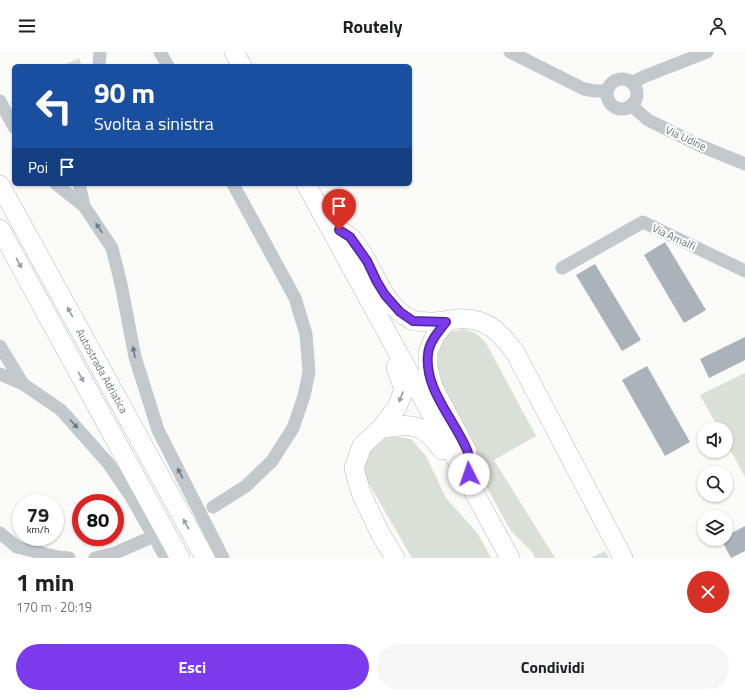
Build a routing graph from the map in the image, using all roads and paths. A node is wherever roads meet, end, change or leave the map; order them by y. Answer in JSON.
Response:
{"nodes":[{"id":1,"x":100,"y":52,"type":"edge"},
{"id":2,"x":160,"y":52,"type":"edge"},
{"id":3,"x":234,"y":52,"type":"edge"},
{"id":4,"x":510,"y":52,"type":"edge"},
{"id":5,"x":707,"y":52,"type":"edge"},
{"id":6,"x":99,"y":64,"type":"edge"},
{"id":7,"x":167,"y":64,"type":"edge"},
{"id":8,"x":241,"y":64,"type":"edge"},
{"id":9,"x":632,"y":83,"type":"junction"},
{"id":10,"x":607,"y":92,"type":"junction"},
{"id":11,"x":0,"y":101,"type":"edge"},
{"id":12,"x":631,"y":105,"type":"junction"},
{"id":13,"x":12,"y":123,"type":"edge"},
{"id":14,"x":745,"y":164,"type":"edge"},
{"id":15,"x":0,"y":185,"type":"edge"},
{"id":16,"x":59,"y":186,"type":"edge"},
{"id":17,"x":79,"y":186,"type":"edge"},
{"id":18,"x":233,"y":186,"type":"edge"},
{"id":19,"x":307,"y":186,"type":"edge"},
{"id":20,"x":84,"y":206,"type":"junction"},
{"id":21,"x":328,"y":224,"type":"junction"},
{"id":22,"x":0,"y":228,"type":"edge"},
{"id":23,"x":562,"y":268,"type":"dead end"},
{"id":24,"x":745,"y":271,"type":"edge"},
{"id":25,"x":374,"y":308,"type":"junction"},
{"id":26,"x":446,"y":322,"type":"junction"},
{"id":27,"x":0,"y":346,"type":"edge"},
{"id":28,"x":0,"y":374,"type":"edge"},
{"id":29,"x":23,"y":384,"type":"junction"},
{"id":30,"x":380,"y":429,"type":"junction"},
{"id":31,"x":470,"y":486,"type":"junction"},
{"id":32,"x":213,"y":507,"type":"dead end"},
{"id":33,"x":0,"y":533,"type":"edge"},
{"id":34,"x":144,"y":540,"type":"dead end"},
{"id":35,"x":69,"y":558,"type":"edge"},
{"id":36,"x":95,"y":558,"type":"edge"},
{"id":37,"x":166,"y":558,"type":"edge"},
{"id":38,"x":180,"y":558,"type":"edge"},
{"id":39,"x":205,"y":558,"type":"edge"},
{"id":40,"x":223,"y":558,"type":"edge"},
{"id":41,"x":395,"y":558,"type":"edge"},
{"id":42,"x":510,"y":558,"type":"edge"},
{"id":43,"x":623,"y":558,"type":"edge"}],
"edges":[{"from":1,"to":6,"type":"street"},
{"from":2,"to":7,"type":"street"},
{"from":3,"to":8,"type":"highway"},
{"from":4,"to":10,"type":"street"},
{"from":5,"to":9,"type":"street"},
{"from":9,"to":10,"type":"street"},
{"from":9,"to":12,"type":"street"},
{"from":10,"to":12,"type":"street"},
{"from":11,"to":13,"type":"street"},
{"from":12,"to":14,"type":"street","name":"Via Udine"},
{"from":39,"to":15,"type":"highway","name":"Autostrada Adriatica","one_way":true},
{"from":16,"to":20,"type":"street"},
{"from":17,"to":20,"type":"street"},
{"from":18,"to":32,"type":"street"},
{"from":19,"to":21,"type":"highway"},
{"from":40,"to":20,"type":"street","one_way":true},
{"from":21,"to":25,"type":"highway"},
{"from":21,"to":26,"type":"highway"},
{"from":22,"to":38,"type":"highway","name":"Autostrada Adriatica","one_way":true},
{"from":23,"to":24,"type":"street","name":"Via Amalfi"},
{"from":25,"to":30,"type":"highway","one_way":true},
{"from":25,"to":31,"type":"highway"},
{"from":26,"to":31,"type":"highway"},
{"from":26,"to":43,"type":"highway"},
{"from":27,"to":29,"type":"street"},
{"from":28,"to":29,"type":"street"},
{"from":29,"to":37,"type":"street","one_way":true},
{"from":30,"to":31,"type":"highway"},
{"from":30,"to":41,"type":"highway"},
{"from":31,"to":42,"type":"highway"},
{"from":33,"to":35,"type":"street"},
{"from":34,"to":36,"type":"street"}]}
